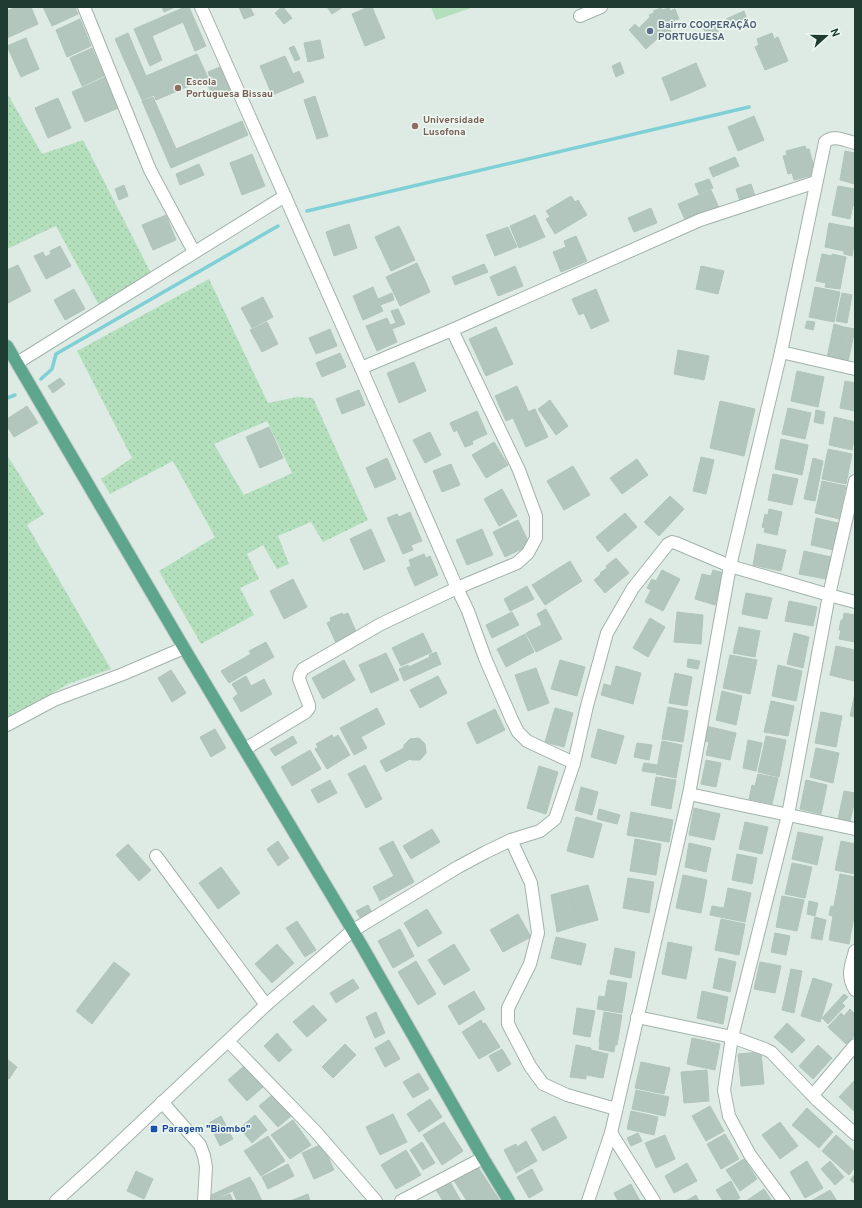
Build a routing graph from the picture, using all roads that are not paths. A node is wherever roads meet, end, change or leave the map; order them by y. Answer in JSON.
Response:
{"nodes":[{"id":1,"x":84,"y":7,"type":"edge"},
{"id":2,"x":201,"y":7,"type":"edge"},
{"id":3,"x":601,"y":7,"type":"edge"},
{"id":4,"x":580,"y":16,"type":"dead end"},
{"id":5,"x":855,"y":143,"type":"edge"},
{"id":6,"x":816,"y":182,"type":"junction"},
{"id":7,"x":285,"y":196,"type":"junction"},
{"id":8,"x":194,"y":252,"type":"junction"},
{"id":9,"x":452,"y":330,"type":"junction"},
{"id":10,"x":7,"y":346,"type":"edge"},
{"id":11,"x":781,"y":352,"type":"junction"},
{"id":12,"x":17,"y":363,"type":"junction"},
{"id":13,"x":361,"y":368,"type":"junction"},
{"id":14,"x":855,"y":369,"type":"edge"},
{"id":15,"x":855,"y":481,"type":"edge"},
{"id":16,"x":730,"y":566,"type":"junction"},
{"id":17,"x":457,"y":588,"type":"junction"},
{"id":18,"x":828,"y":595,"type":"junction"},
{"id":19,"x":855,"y":602,"type":"edge"},
{"id":20,"x":184,"y":648,"type":"junction"},
{"id":21,"x":7,"y":725,"type":"edge"},
{"id":22,"x":245,"y":749,"type":"junction"},
{"id":23,"x":574,"y":763,"type":"junction"},
{"id":24,"x":689,"y":794,"type":"junction"},
{"id":25,"x":788,"y":815,"type":"junction"},
{"id":26,"x":855,"y":829,"type":"edge"},
{"id":27,"x":512,"y":840,"type":"junction"},
{"id":28,"x":156,"y":856,"type":"dead end"},
{"id":29,"x":352,"y":932,"type":"junction"},
{"id":30,"x":855,"y":951,"type":"edge"},
{"id":31,"x":855,"y":990,"type":"edge"},
{"id":32,"x":266,"y":1004,"type":"junction"},
{"id":33,"x":637,"y":1017,"type":"junction"},
{"id":34,"x":732,"y":1037,"type":"junction"},
{"id":35,"x":228,"y":1041,"type":"junction"},
{"id":36,"x":855,"y":1045,"type":"edge"},
{"id":37,"x":813,"y":1095,"type":"junction"},
{"id":38,"x":162,"y":1102,"type":"junction"},
{"id":39,"x":616,"y":1109,"type":"junction"},
{"id":40,"x":610,"y":1133,"type":"junction"},
{"id":41,"x":855,"y":1134,"type":"edge"},
{"id":42,"x":483,"y":1158,"type":"junction"},
{"id":43,"x":56,"y":1201,"type":"edge"},
{"id":44,"x":204,"y":1201,"type":"edge"},
{"id":45,"x":376,"y":1201,"type":"edge"},
{"id":46,"x":401,"y":1201,"type":"edge"},
{"id":47,"x":509,"y":1201,"type":"edge"},
{"id":48,"x":588,"y":1201,"type":"edge"},
{"id":49,"x":654,"y":1201,"type":"edge"},
{"id":50,"x":784,"y":1201,"type":"edge"}],
"edges":[{"from":1,"to":8,"type":"street"},
{"from":2,"to":7,"type":"street"},
{"from":3,"to":4,"type":"street"},
{"from":5,"to":6,"type":"street"},
{"from":6,"to":9,"type":"street"},
{"from":6,"to":11,"type":"street"},
{"from":7,"to":8,"type":"street"},
{"from":7,"to":13,"type":"street"},
{"from":8,"to":12,"type":"street"},
{"from":9,"to":13,"type":"street"},
{"from":9,"to":17,"type":"street"},
{"from":10,"to":12,"type":"main road"},
{"from":11,"to":14,"type":"street"},
{"from":11,"to":16,"type":"street"},
{"from":12,"to":20,"type":"main road"},
{"from":13,"to":17,"type":"street"},
{"from":15,"to":18,"type":"street"},
{"from":16,"to":18,"type":"street"},
{"from":16,"to":23,"type":"street"},
{"from":16,"to":24,"type":"street"},
{"from":17,"to":22,"type":"street"},
{"from":17,"to":23,"type":"street"},
{"from":18,"to":19,"type":"street"},
{"from":18,"to":25,"type":"street"},
{"from":20,"to":21,"type":"street"},
{"from":20,"to":22,"type":"main road"},
{"from":22,"to":29,"type":"main road"},
{"from":23,"to":27,"type":"street"},
{"from":24,"to":25,"type":"street"},
{"from":24,"to":33,"type":"street"},
{"from":25,"to":26,"type":"street"},
{"from":25,"to":34,"type":"street"},
{"from":27,"to":29,"type":"street"},
{"from":27,"to":39,"type":"street"},
{"from":28,"to":32,"type":"street"},
{"from":29,"to":32,"type":"street"},
{"from":29,"to":42,"type":"main road"},
{"from":30,"to":31,"type":"street"},
{"from":32,"to":35,"type":"street"},
{"from":33,"to":34,"type":"street"},
{"from":33,"to":39,"type":"street"},
{"from":34,"to":37,"type":"street"},
{"from":34,"to":50,"type":"street"},
{"from":35,"to":38,"type":"street"},
{"from":35,"to":45,"type":"street"},
{"from":36,"to":37,"type":"street"},
{"from":37,"to":41,"type":"street"},
{"from":38,"to":43,"type":"street"},
{"from":38,"to":44,"type":"street"},
{"from":39,"to":40,"type":"street"},
{"from":40,"to":48,"type":"street"},
{"from":40,"to":49,"type":"street"},
{"from":42,"to":46,"type":"street"},
{"from":42,"to":47,"type":"main road"}]}
